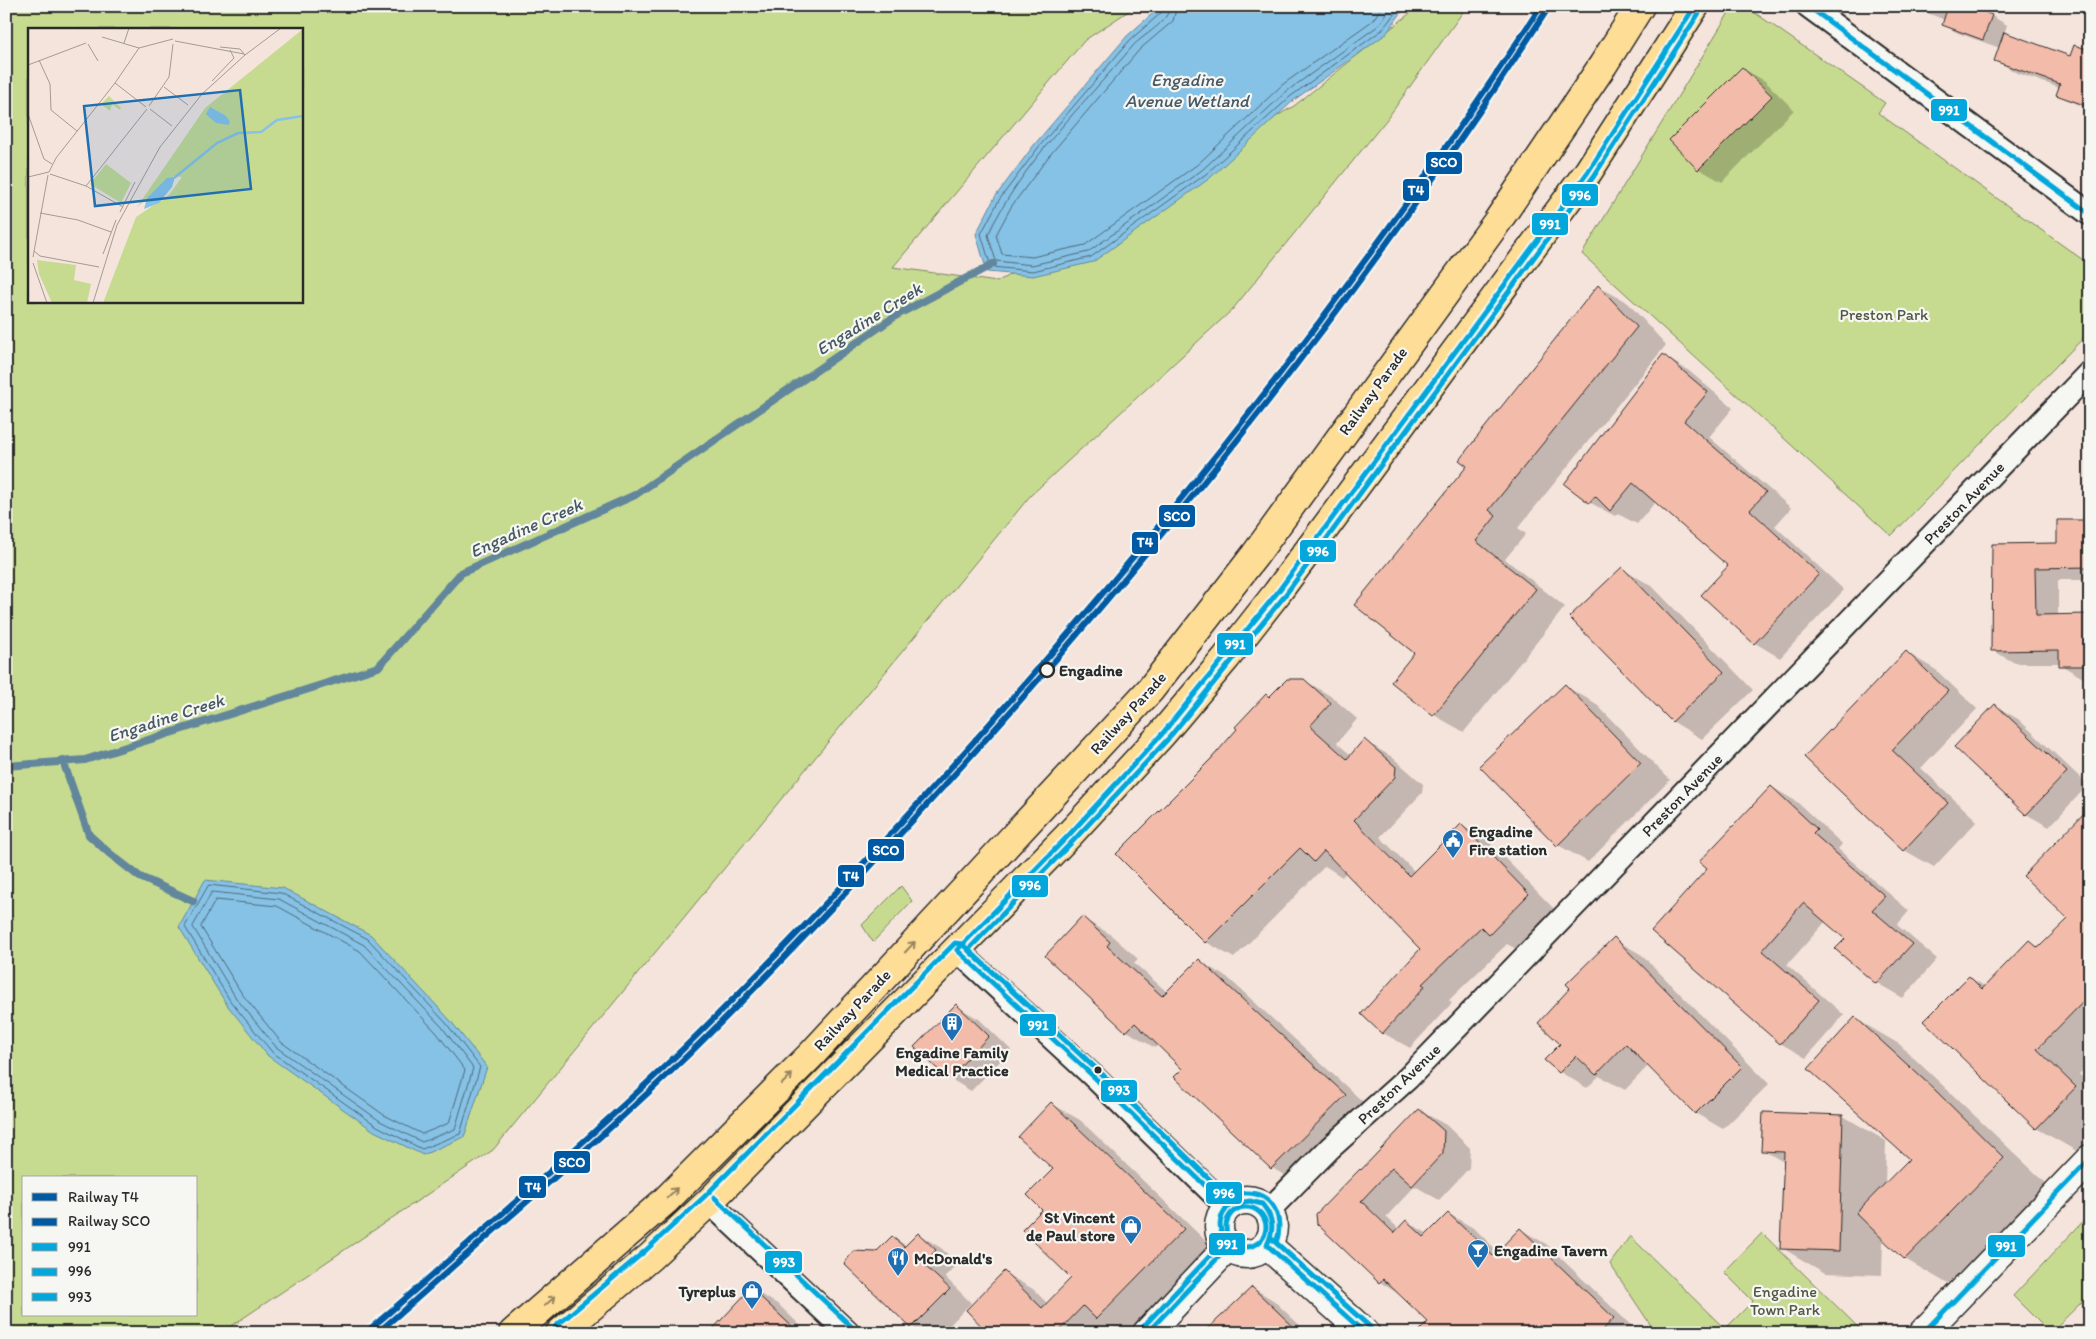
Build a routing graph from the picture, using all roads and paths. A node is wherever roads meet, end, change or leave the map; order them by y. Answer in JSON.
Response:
{"nodes":[{"id":1,"x":1640,"y":6,"type":"edge"},
{"id":2,"x":1695,"y":6,"type":"edge"},
{"id":3,"x":1808,"y":6,"type":"edge"},
{"id":4,"x":2090,"y":214,"type":"edge"},
{"id":5,"x":2090,"y":372,"type":"edge"},
{"id":6,"x":957,"y":950,"type":"junction"},
{"id":7,"x":2090,"y":1159,"type":"edge"},
{"id":8,"x":709,"y":1202,"type":"junction"},
{"id":9,"x":1227,"y":1207,"type":"junction"},
{"id":10,"x":1268,"y":1211,"type":"junction"},
{"id":11,"x":1267,"y":1245,"type":"junction"},
{"id":12,"x":1228,"y":1248,"type":"junction"},
{"id":13,"x":514,"y":1333,"type":"edge"},
{"id":14,"x":560,"y":1333,"type":"edge"},
{"id":15,"x":848,"y":1333,"type":"edge"},
{"id":16,"x":1147,"y":1333,"type":"edge"},
{"id":17,"x":1365,"y":1333,"type":"edge"},
{"id":18,"x":1923,"y":1333,"type":"edge"}],
"edges":[{"from":13,"to":1,"type":"highway","name":"Railway Parade","one_way":true},
{"from":2,"to":6,"type":"highway","name":"Railway Parade"},
{"from":3,"to":4,"type":"street"},
{"from":5,"to":10,"type":"street","name":"Preston Avenue"},
{"from":6,"to":8,"type":"highway","name":"Railway Parade"},
{"from":6,"to":9,"type":"street"},
{"from":7,"to":18,"type":"street"},
{"from":8,"to":14,"type":"highway","name":"Railway Parade"},
{"from":8,"to":15,"type":"street"},
{"from":9,"to":10,"type":"street"},
{"from":9,"to":12,"type":"street"},
{"from":10,"to":11,"type":"street"},
{"from":11,"to":12,"type":"street"},
{"from":11,"to":17,"type":"street"},
{"from":12,"to":16,"type":"street"}]}
